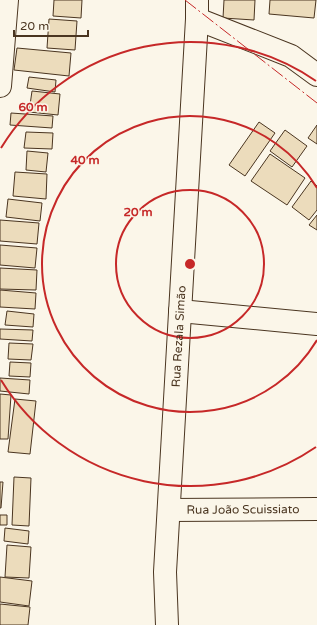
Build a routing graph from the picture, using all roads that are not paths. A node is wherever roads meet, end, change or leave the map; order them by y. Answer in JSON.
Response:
{"nodes":[{"id":1,"x":8,"y":0,"type":"edge"},
{"id":2,"x":182,"y":0,"type":"edge"},
{"id":3,"x":197,"y":9,"type":"edge"},
{"id":4,"x":317,"y":74,"type":"edge"},
{"id":5,"x":0,"y":86,"type":"edge"},
{"id":6,"x":180,"y":310,"type":"junction"},
{"id":7,"x":317,"y":324,"type":"edge"},
{"id":8,"x":317,"y":509,"type":"edge"},
{"id":9,"x":169,"y":510,"type":"junction"},
{"id":10,"x":167,"y":625,"type":"edge"}],
"edges":[{"from":1,"to":5,"type":"main road"},
{"from":2,"to":3,"type":"main road"},
{"from":3,"to":4,"type":"main road"},
{"from":3,"to":6,"type":"main road","name":"Rua Rezala Simão"},
{"from":6,"to":7,"type":"main road"},
{"from":6,"to":9,"type":"main road","name":"Rua Rezala Simão"},
{"from":8,"to":9,"type":"main road","name":"Rua João Scuissiato"},
{"from":9,"to":10,"type":"main road","name":"Rua Rezala Simão"}]}
